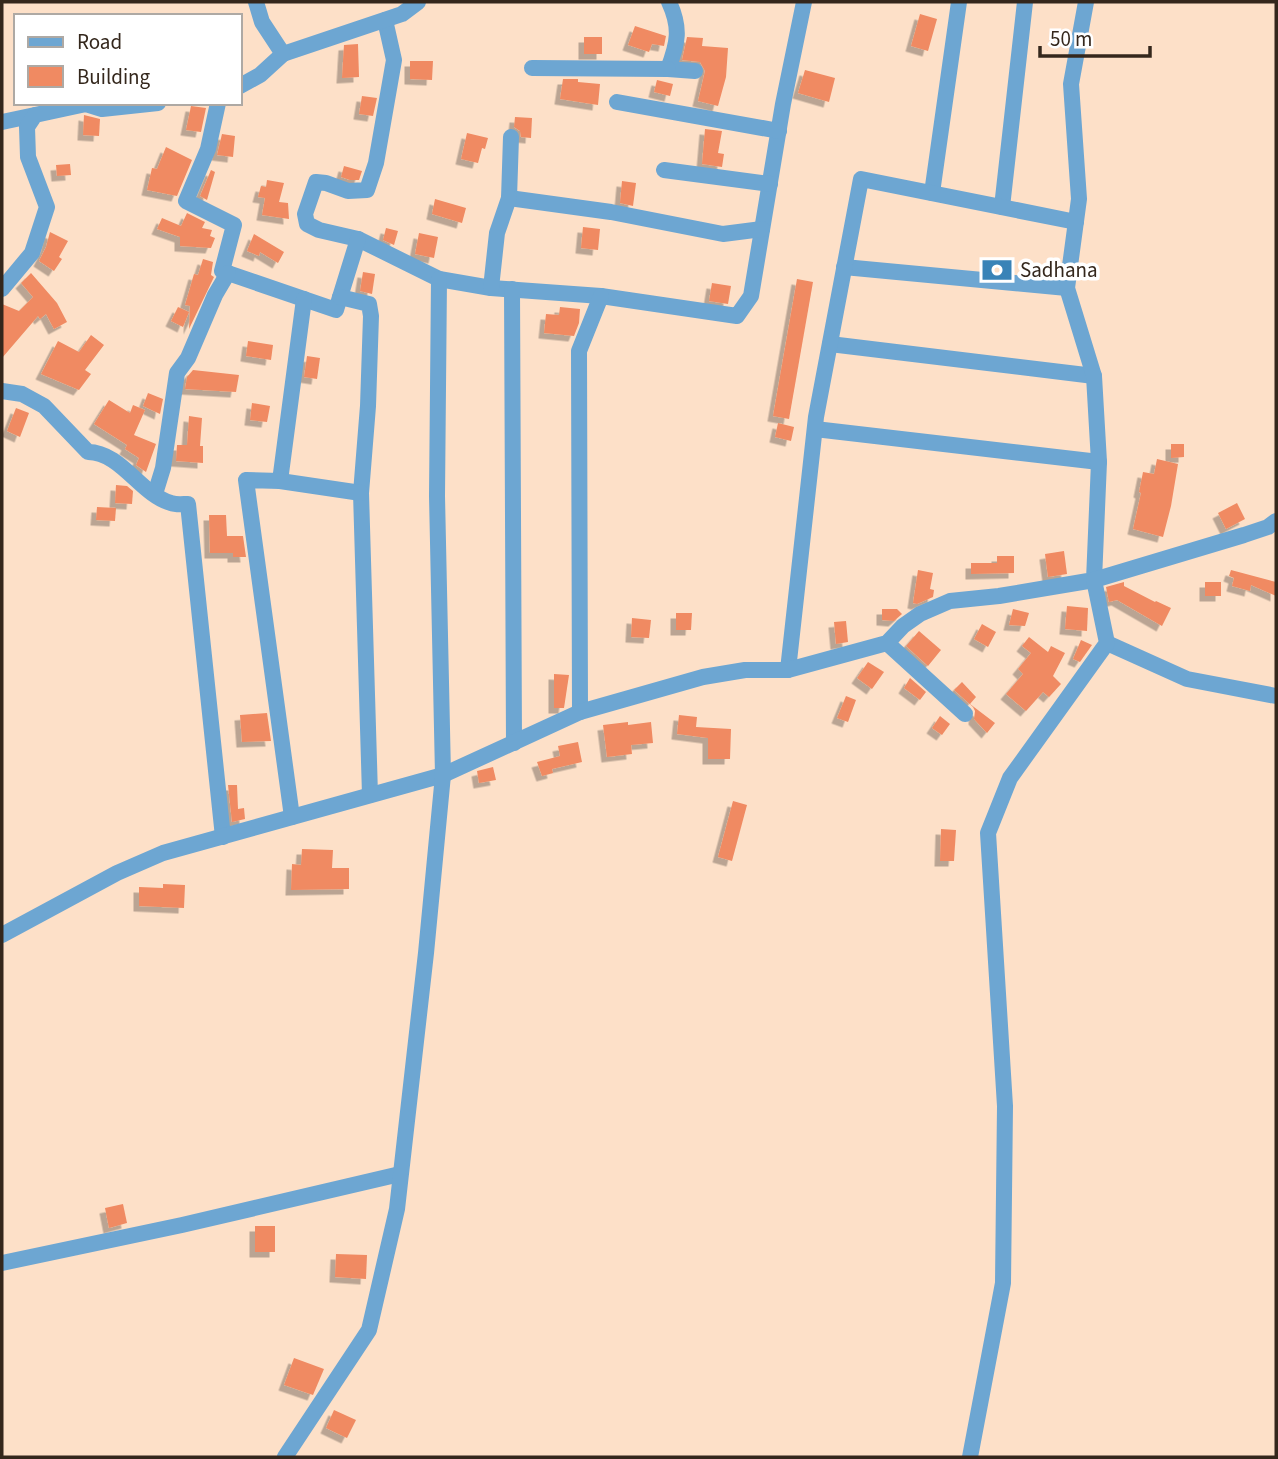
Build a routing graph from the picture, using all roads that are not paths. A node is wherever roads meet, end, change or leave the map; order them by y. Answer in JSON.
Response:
{"nodes":[{"id":1,"x":256,"y":2,"type":"edge"},
{"id":2,"x":418,"y":2,"type":"edge"},
{"id":3,"x":669,"y":2,"type":"edge"},
{"id":4,"x":804,"y":2,"type":"edge"},
{"id":5,"x":959,"y":2,"type":"edge"},
{"id":6,"x":1025,"y":2,"type":"edge"},
{"id":7,"x":1086,"y":2,"type":"edge"},
{"id":8,"x":385,"y":20,"type":"junction"},
{"id":9,"x":283,"y":54,"type":"junction"},
{"id":10,"x":532,"y":68,"type":"dead end"},
{"id":11,"x":668,"y":69,"type":"junction"},
{"id":12,"x":695,"y":71,"type":"dead end"},
{"id":13,"x":242,"y":85,"type":"edge"},
{"id":14,"x":617,"y":102,"type":"dead end"},
{"id":15,"x":81,"y":105,"type":"edge"},
{"id":16,"x":89,"y":105,"type":"edge"},
{"id":17,"x":139,"y":105,"type":"edge"},
{"id":18,"x":218,"y":105,"type":"edge"},
{"id":19,"x":35,"y":115,"type":"junction"},
{"id":20,"x":2,"y":122,"type":"edge"},
{"id":21,"x":779,"y":131,"type":"junction"},
{"id":22,"x":511,"y":137,"type":"dead end"},
{"id":23,"x":664,"y":170,"type":"dead end"},
{"id":24,"x":770,"y":184,"type":"junction"},
{"id":25,"x":932,"y":193,"type":"junction"},
{"id":26,"x":509,"y":198,"type":"junction"},
{"id":27,"x":1002,"y":207,"type":"junction"},
{"id":28,"x":1076,"y":222,"type":"junction"},
{"id":29,"x":762,"y":229,"type":"junction"},
{"id":30,"x":358,"y":239,"type":"junction"},
{"id":31,"x":844,"y":267,"type":"junction"},
{"id":32,"x":228,"y":273,"type":"junction"},
{"id":33,"x":439,"y":279,"type":"junction"},
{"id":34,"x":491,"y":288,"type":"junction"},
{"id":35,"x":1067,"y":288,"type":"junction"},
{"id":36,"x":2,"y":289,"type":"edge"},
{"id":37,"x":512,"y":289,"type":"junction"},
{"id":38,"x":601,"y":296,"type":"junction"},
{"id":39,"x":340,"y":298,"type":"junction"},
{"id":40,"x":304,"y":299,"type":"junction"},
{"id":41,"x":830,"y":344,"type":"junction"},
{"id":42,"x":1094,"y":376,"type":"junction"},
{"id":43,"x":2,"y":391,"type":"edge"},
{"id":44,"x":815,"y":429,"type":"junction"},
{"id":45,"x":1099,"y":461,"type":"junction"},
{"id":46,"x":280,"y":481,"type":"junction"},
{"id":47,"x":361,"y":493,"type":"junction"},
{"id":48,"x":155,"y":494,"type":"junction"},
{"id":49,"x":1276,"y":521,"type":"edge"},
{"id":50,"x":1094,"y":580,"type":"junction"},
{"id":51,"x":1107,"y":642,"type":"junction"},
{"id":52,"x":887,"y":643,"type":"junction"},
{"id":53,"x":788,"y":670,"type":"junction"},
{"id":54,"x":1276,"y":696,"type":"edge"},
{"id":55,"x":580,"y":712,"type":"junction"},
{"id":56,"x":965,"y":715,"type":"dead end"},
{"id":57,"x":514,"y":743,"type":"junction"},
{"id":58,"x":443,"y":775,"type":"junction"},
{"id":59,"x":370,"y":796,"type":"junction"},
{"id":60,"x":292,"y":817,"type":"junction"},
{"id":61,"x":223,"y":836,"type":"junction"},
{"id":62,"x":2,"y":935,"type":"edge"},
{"id":63,"x":400,"y":1174,"type":"junction"},
{"id":64,"x":2,"y":1263,"type":"edge"},
{"id":65,"x":285,"y":1457,"type":"edge"},
{"id":66,"x":970,"y":1457,"type":"edge"}],
"edges":[{"from":1,"to":9,"type":"street"},
{"from":2,"to":8,"type":"street"},
{"from":3,"to":11,"type":"street"},
{"from":4,"to":21,"type":"street"},
{"from":5,"to":25,"type":"street"},
{"from":6,"to":27,"type":"street"},
{"from":7,"to":28,"type":"street"},
{"from":8,"to":9,"type":"street"},
{"from":8,"to":30,"type":"street"},
{"from":9,"to":13,"type":"street"},
{"from":10,"to":11,"type":"street"},
{"from":11,"to":12,"type":"street"},
{"from":14,"to":21,"type":"street"},
{"from":15,"to":19,"type":"street"},
{"from":16,"to":17,"type":"street"},
{"from":18,"to":32,"type":"street"},
{"from":19,"to":20,"type":"street"},
{"from":19,"to":36,"type":"street"},
{"from":21,"to":24,"type":"street"},
{"from":22,"to":26,"type":"street"},
{"from":23,"to":24,"type":"street"},
{"from":24,"to":29,"type":"street"},
{"from":25,"to":27,"type":"street"},
{"from":25,"to":31,"type":"street"},
{"from":26,"to":29,"type":"street"},
{"from":26,"to":34,"type":"street"},
{"from":27,"to":28,"type":"street"},
{"from":28,"to":35,"type":"street"},
{"from":29,"to":38,"type":"street"},
{"from":30,"to":33,"type":"street"},
{"from":30,"to":39,"type":"street"},
{"from":31,"to":35,"type":"street"},
{"from":31,"to":41,"type":"street"},
{"from":32,"to":40,"type":"street"},
{"from":32,"to":48,"type":"street"},
{"from":33,"to":34,"type":"street"},
{"from":33,"to":58,"type":"street"},
{"from":34,"to":37,"type":"street"},
{"from":35,"to":42,"type":"street"},
{"from":37,"to":38,"type":"street"},
{"from":37,"to":57,"type":"street"},
{"from":38,"to":55,"type":"street"},
{"from":39,"to":40,"type":"street"},
{"from":39,"to":47,"type":"street"},
{"from":40,"to":46,"type":"street"},
{"from":41,"to":42,"type":"street"},
{"from":41,"to":44,"type":"street"},
{"from":42,"to":45,"type":"street"},
{"from":43,"to":48,"type":"street"},
{"from":44,"to":45,"type":"street"},
{"from":44,"to":53,"type":"street"},
{"from":45,"to":50,"type":"street"},
{"from":46,"to":47,"type":"street"},
{"from":46,"to":60,"type":"street"},
{"from":47,"to":59,"type":"street"},
{"from":48,"to":61,"type":"street"},
{"from":49,"to":50,"type":"street"},
{"from":50,"to":51,"type":"street"},
{"from":50,"to":52,"type":"street"},
{"from":51,"to":54,"type":"street"},
{"from":51,"to":66,"type":"street"},
{"from":52,"to":53,"type":"street"},
{"from":52,"to":56,"type":"street"},
{"from":53,"to":55,"type":"street"},
{"from":55,"to":57,"type":"street"},
{"from":57,"to":58,"type":"street"},
{"from":58,"to":59,"type":"street"},
{"from":58,"to":63,"type":"street"},
{"from":59,"to":60,"type":"street"},
{"from":60,"to":61,"type":"street"},
{"from":61,"to":62,"type":"street"},
{"from":63,"to":64,"type":"street"},
{"from":63,"to":65,"type":"street"}]}
